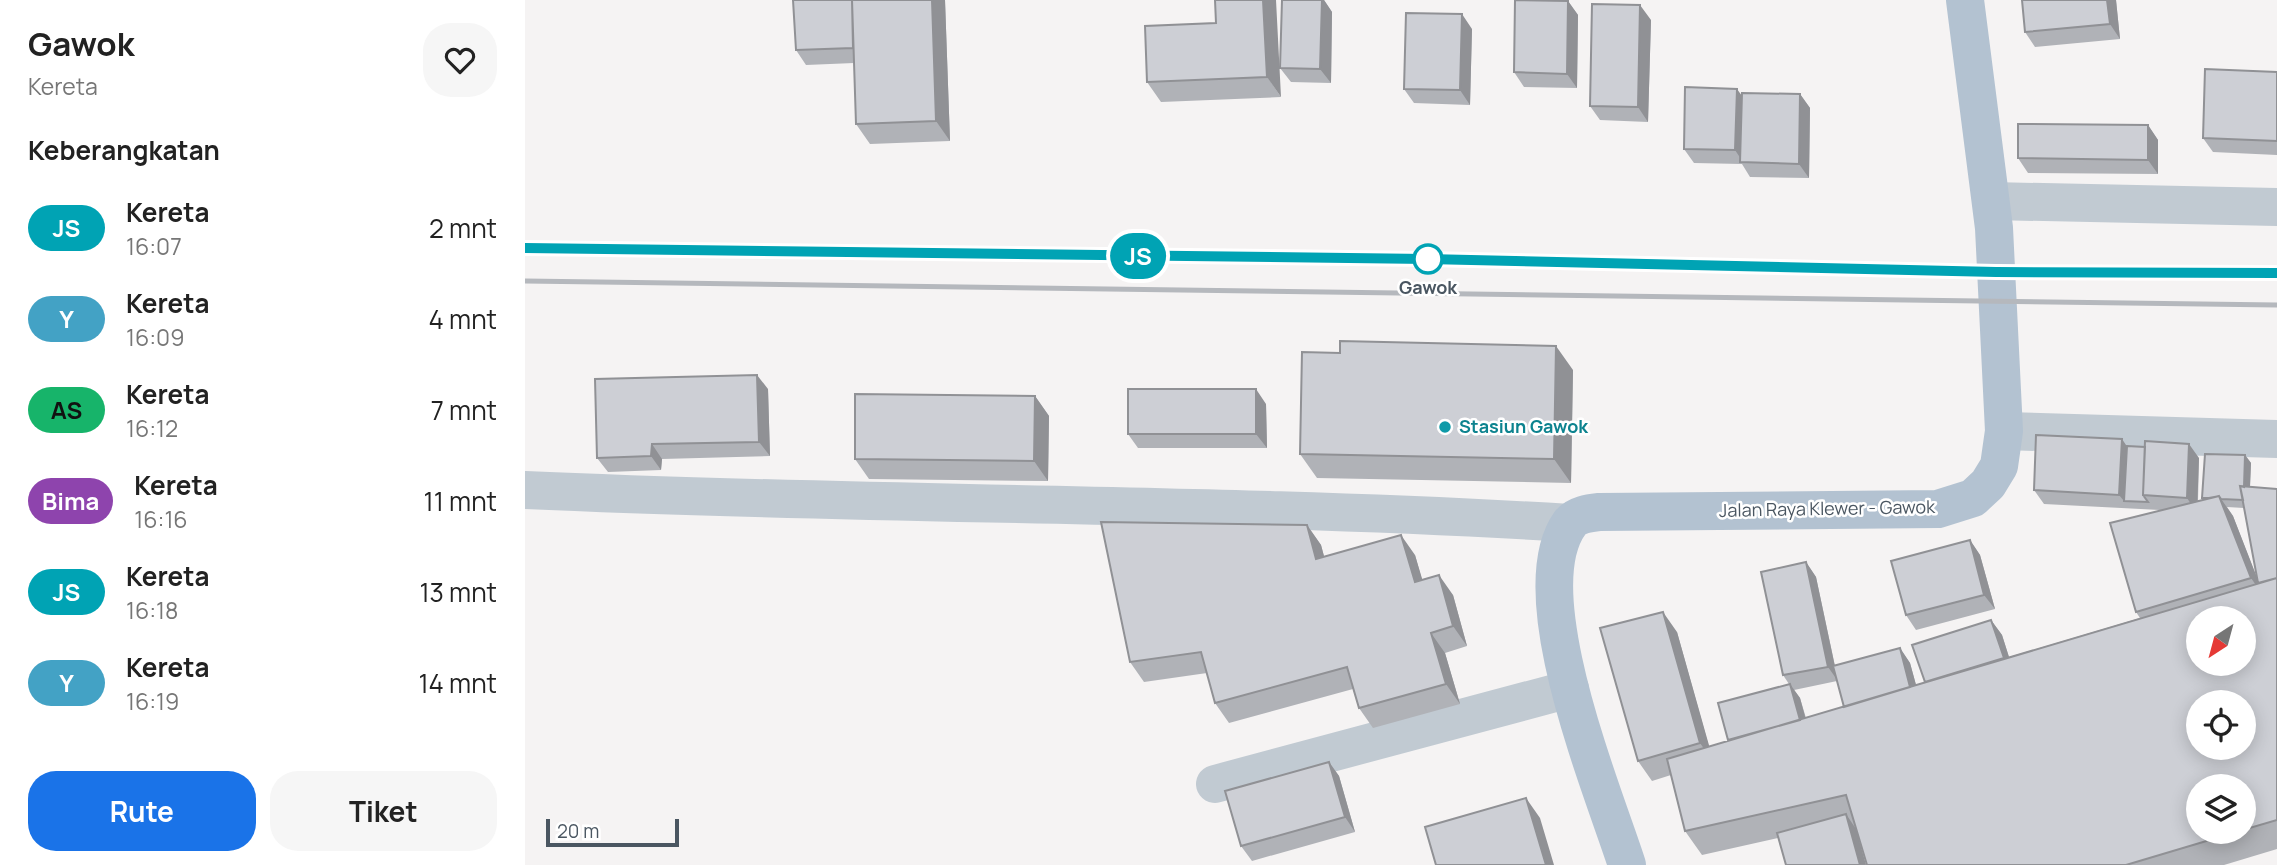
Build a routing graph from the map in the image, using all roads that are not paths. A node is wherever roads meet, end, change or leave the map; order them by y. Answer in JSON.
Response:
{"nodes":[{"id":1,"x":1965,"y":0,"type":"edge"},
{"id":2,"x":1991,"y":201,"type":"junction"},
{"id":3,"x":2277,"y":207,"type":"edge"},
{"id":4,"x":2004,"y":431,"type":"junction"},
{"id":5,"x":2277,"y":439,"type":"edge"},
{"id":6,"x":525,"y":490,"type":"edge"},
{"id":7,"x":1570,"y":523,"type":"junction"},
{"id":8,"x":1570,"y":689,"type":"junction"},
{"id":9,"x":1215,"y":784,"type":"dead end"},
{"id":10,"x":1627,"y":865,"type":"edge"}],
"edges":[{"from":1,"to":2,"type":"main road","name":"Jalan Raya Klewer - Gawok"},
{"from":2,"to":3,"type":"street"},
{"from":2,"to":4,"type":"main road","name":"Jalan Raya Klewer - Gawok"},
{"from":4,"to":5,"type":"street"},
{"from":4,"to":7,"type":"main road","name":"Jalan Raya Klewer - Gawok"},
{"from":6,"to":7,"type":"street"},
{"from":7,"to":8,"type":"main road"},
{"from":8,"to":9,"type":"street"},
{"from":8,"to":10,"type":"main road"}]}
